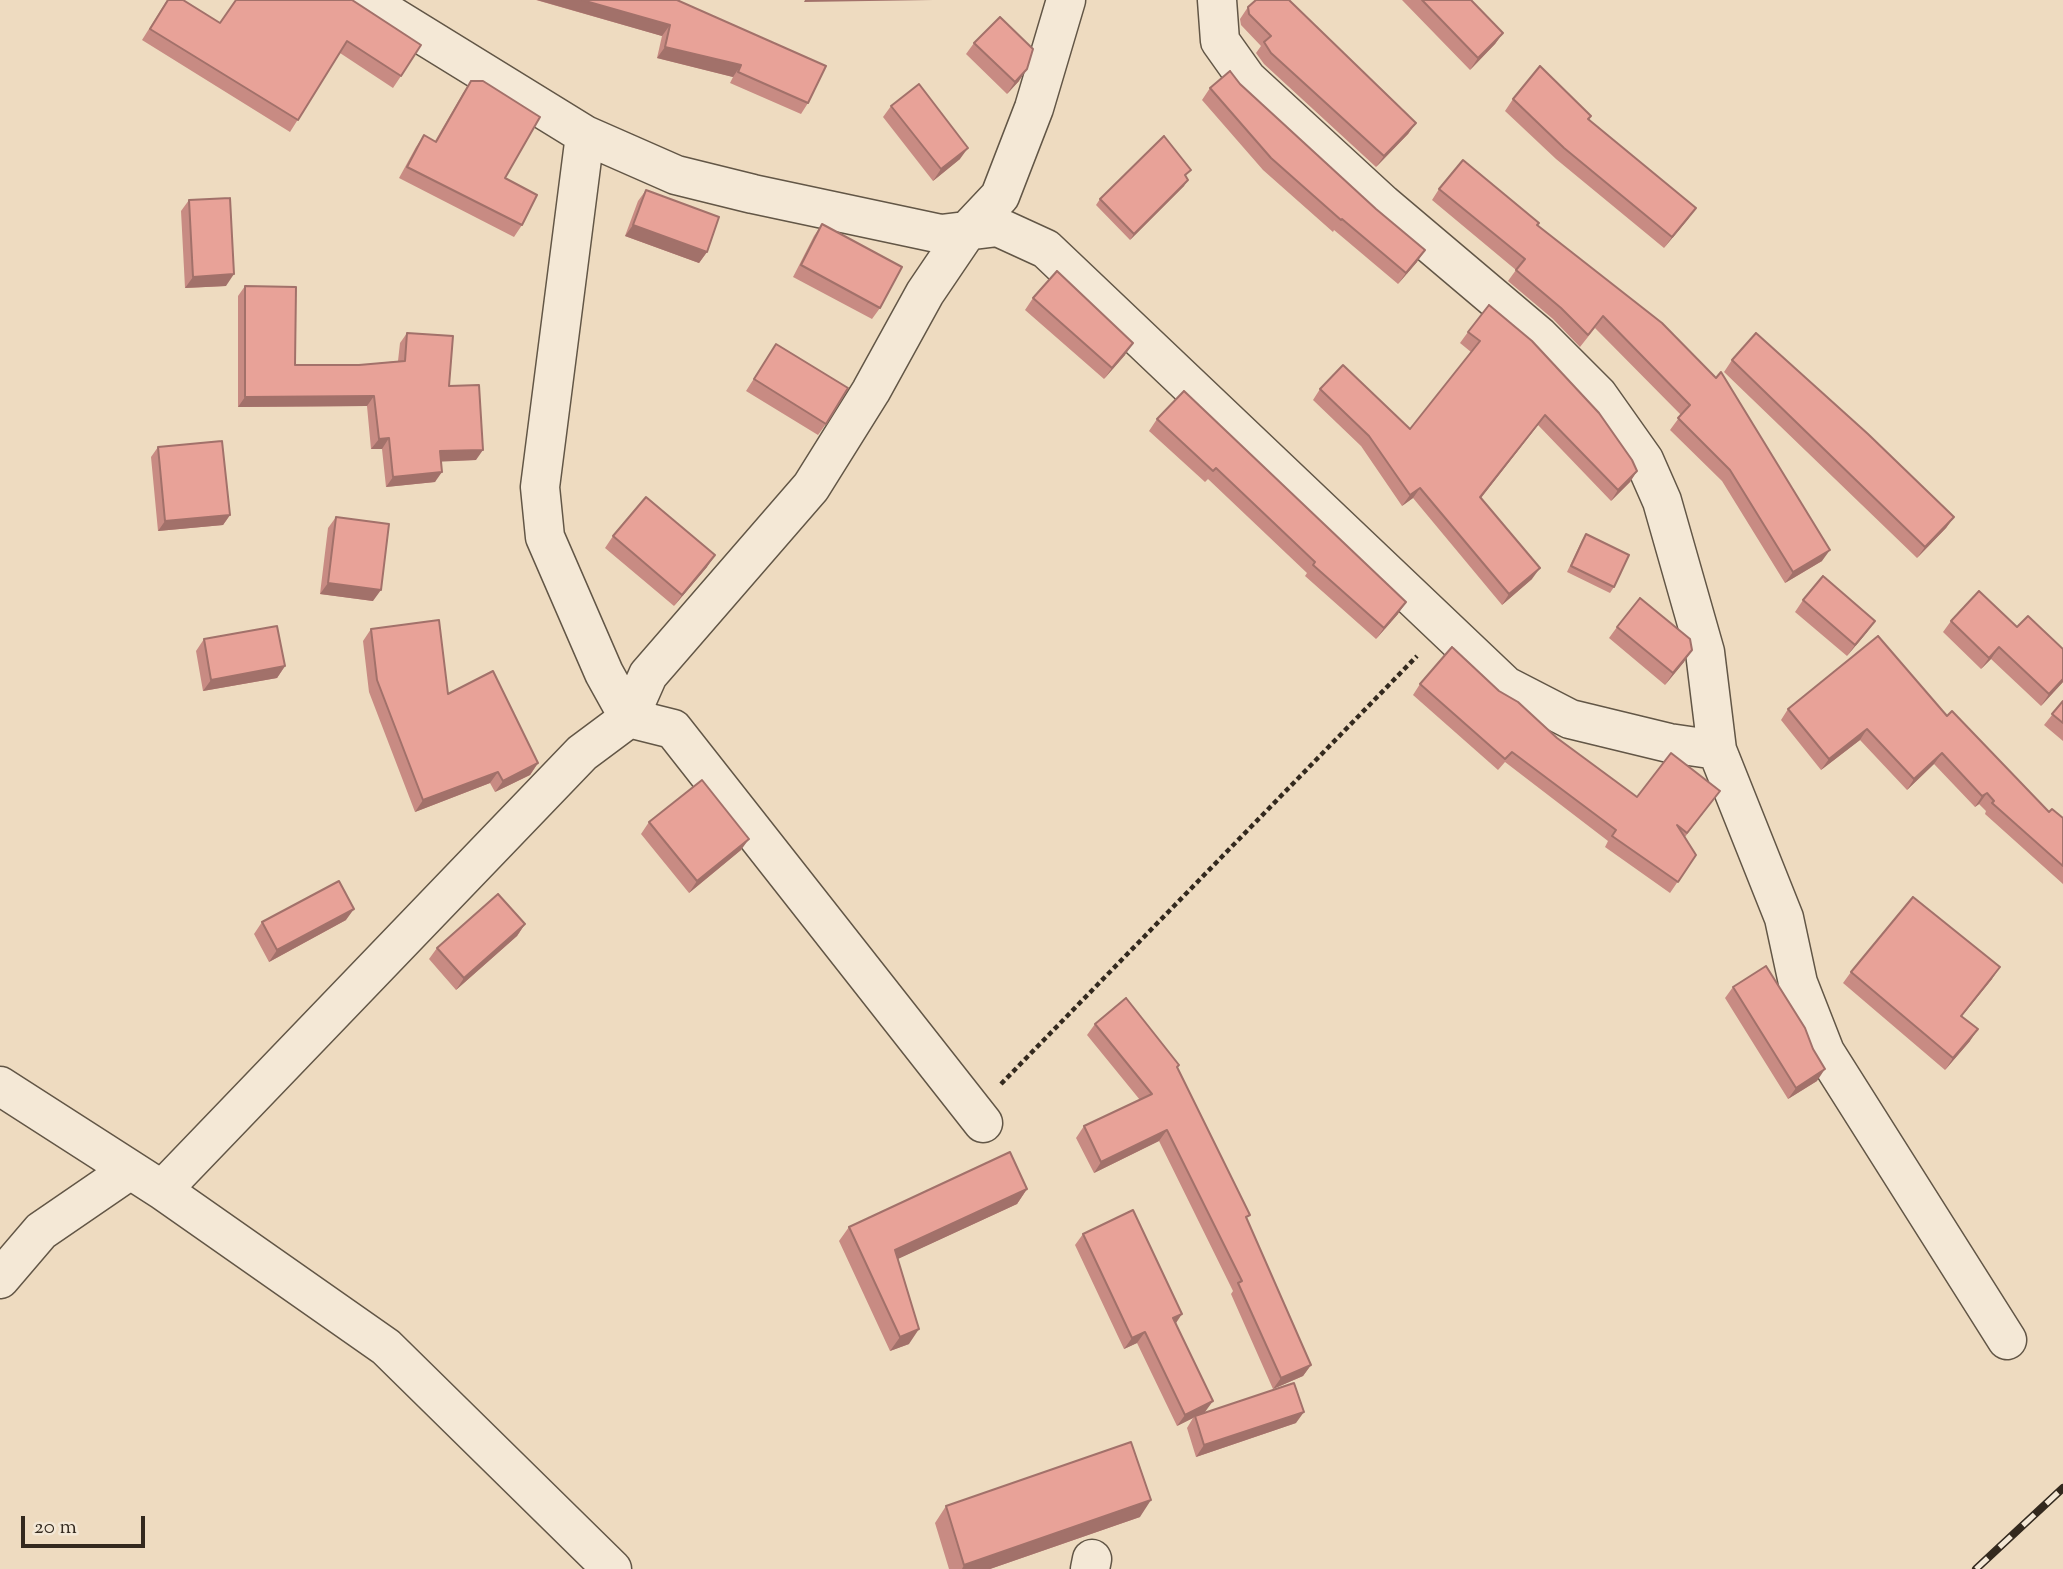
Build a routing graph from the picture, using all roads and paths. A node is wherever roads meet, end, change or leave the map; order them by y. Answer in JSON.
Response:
{"nodes":[{"id":1,"x":366,"y":0,"type":"edge"},
{"id":2,"x":1066,"y":0,"type":"edge"},
{"id":3,"x":1217,"y":0,"type":"edge"},
{"id":4,"x":585,"y":135,"type":"junction"},
{"id":5,"x":967,"y":230,"type":"junction"},
{"id":6,"x":1445,"y":628,"type":"junction"},
{"id":7,"x":629,"y":718,"type":"junction"},
{"id":8,"x":1717,"y":750,"type":"junction"},
{"id":9,"x":0,"y":1086,"type":"edge"},
{"id":10,"x":978,"y":1117,"type":"joint"},
{"id":11,"x":130,"y":1170,"type":"junction"},
{"id":12,"x":162,"y":1190,"type":"junction"},
{"id":13,"x":0,"y":1279,"type":"edge"},
{"id":14,"x":2007,"y":1340,"type":"dead end"},
{"id":15,"x":612,"y":1569,"type":"edge"}],
"edges":[{"from":1,"to":4,"type":"street"},
{"from":2,"to":5,"type":"street"},
{"from":3,"to":8,"type":"street"},
{"from":4,"to":5,"type":"street"},
{"from":4,"to":7,"type":"street"},
{"from":5,"to":6,"type":"street"},
{"from":5,"to":7,"type":"street"},
{"from":6,"to":8,"type":"street"},
{"from":6,"to":10,"type":"path"},
{"from":7,"to":10,"type":"street"},
{"from":7,"to":12,"type":"street"},
{"from":8,"to":14,"type":"street"},
{"from":9,"to":11,"type":"street"},
{"from":11,"to":12,"type":"street"},
{"from":11,"to":13,"type":"street"},
{"from":12,"to":15,"type":"street"}]}
